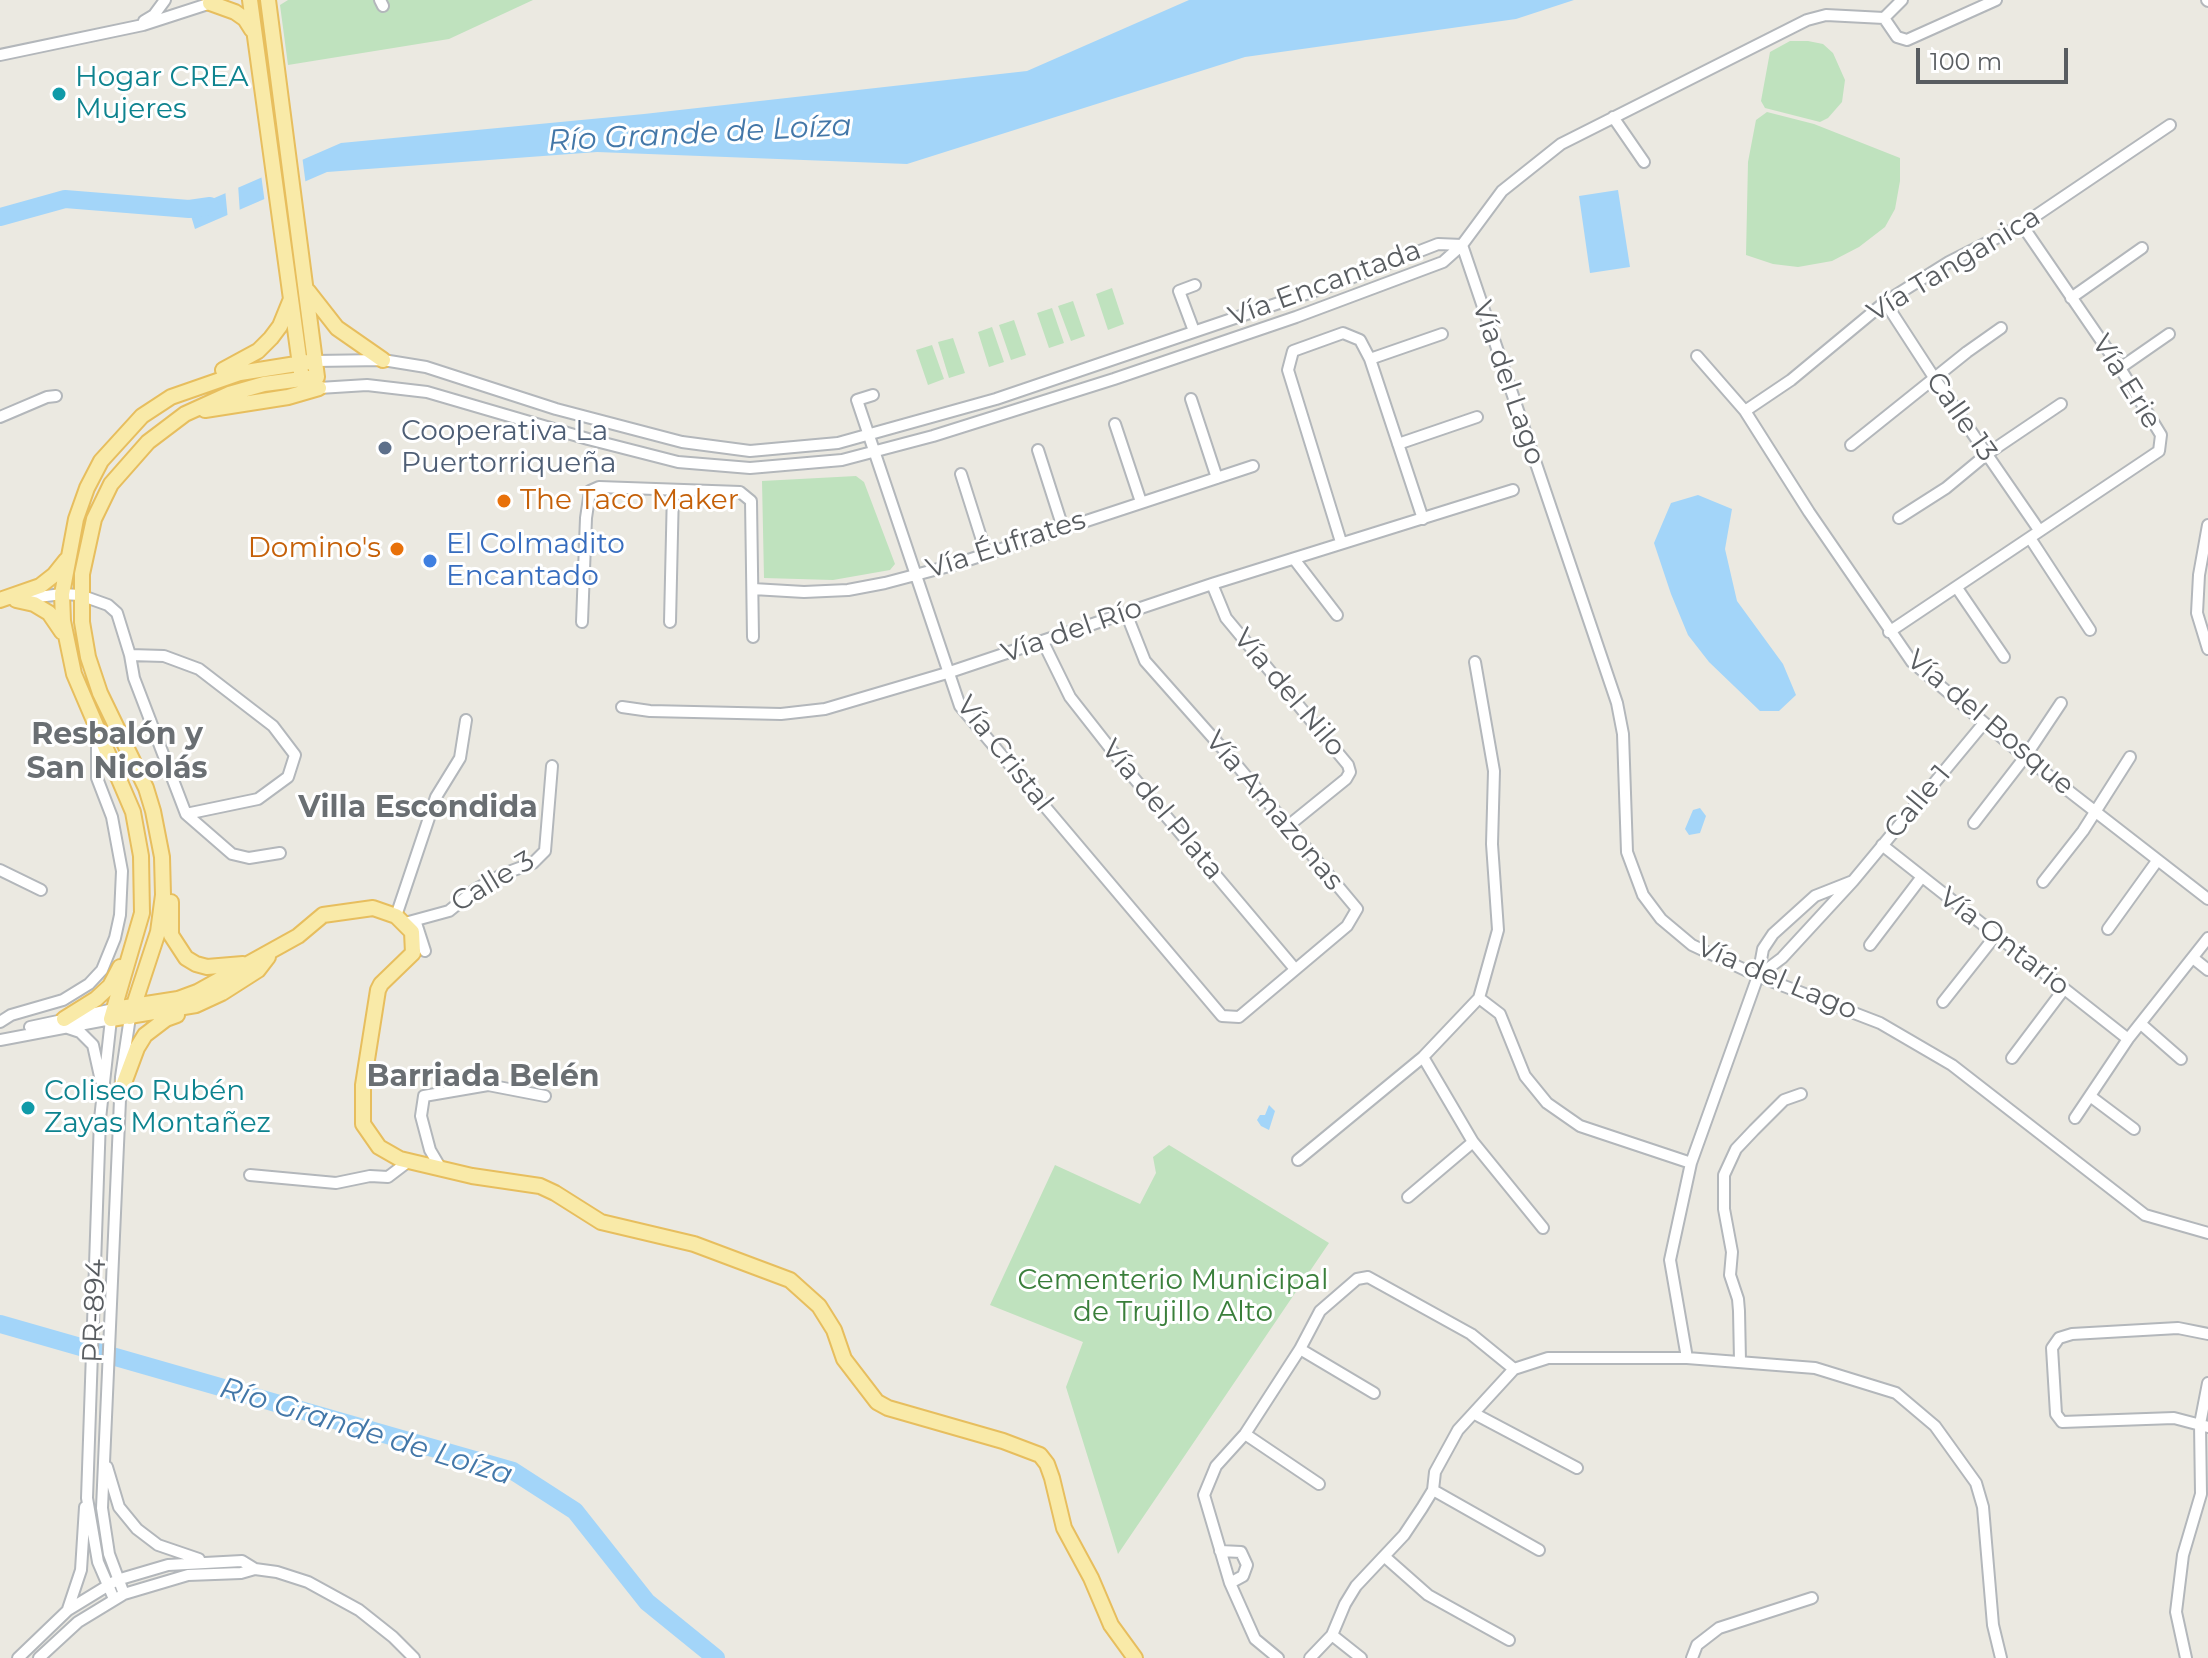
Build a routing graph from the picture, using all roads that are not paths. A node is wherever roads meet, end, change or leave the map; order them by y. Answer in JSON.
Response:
{"nodes":[{"id":1,"x":165,"y":0,"type":"edge"},
{"id":2,"x":250,"y":0,"type":"edge"},
{"id":3,"x":268,"y":0,"type":"edge"},
{"id":4,"x":1902,"y":0,"type":"edge"},
{"id":5,"x":1996,"y":0,"type":"edge"},
{"id":6,"x":207,"y":2,"type":"edge"},
{"id":7,"x":1884,"y":18,"type":"junction"},
{"id":8,"x":136,"y":27,"type":"junction"},
{"id":9,"x":253,"y":30,"type":"junction"},
{"id":10,"x":0,"y":55,"type":"edge"},
{"id":11,"x":1613,"y":117,"type":"junction"},
{"id":12,"x":2170,"y":125,"type":"dead end"},
{"id":13,"x":1644,"y":162,"type":"dead end"},
{"id":14,"x":2022,"y":225,"type":"junction"},
{"id":15,"x":1462,"y":245,"type":"junction"},
{"id":16,"x":2142,"y":248,"type":"dead end"},
{"id":17,"x":306,"y":284,"type":"junction"},
{"id":18,"x":1195,"y":285,"type":"dead end"},
{"id":19,"x":291,"y":291,"type":"junction"},
{"id":20,"x":2071,"y":298,"type":"junction"},
{"id":21,"x":1885,"y":302,"type":"junction"},
{"id":22,"x":2001,"y":328,"type":"dead end"},
{"id":23,"x":1194,"y":331,"type":"junction"},
{"id":24,"x":1442,"y":334,"type":"dead end"},
{"id":25,"x":2169,"y":334,"type":"dead end"},
{"id":26,"x":1697,"y":356,"type":"dead end"},
{"id":27,"x":1370,"y":359,"type":"junction"},
{"id":28,"x":383,"y":360,"type":"junction"},
{"id":29,"x":315,"y":361,"type":"junction"},
{"id":30,"x":300,"y":363,"type":"junction"},
{"id":31,"x":2120,"y":368,"type":"junction"},
{"id":32,"x":302,"y":379,"type":"junction"},
{"id":33,"x":1935,"y":379,"type":"junction"},
{"id":34,"x":318,"y":383,"type":"junction"},
{"id":35,"x":873,"y":395,"type":"dead end"},
{"id":36,"x":56,"y":396,"type":"dead end"},
{"id":37,"x":171,"y":397,"type":"junction"},
{"id":38,"x":1191,"y":399,"type":"dead end"},
{"id":39,"x":2061,"y":404,"type":"dead end"},
{"id":40,"x":1745,"y":411,"type":"junction"},
{"id":41,"x":185,"y":414,"type":"junction"},
{"id":42,"x":0,"y":417,"type":"edge"},
{"id":43,"x":1477,"y":417,"type":"dead end"},
{"id":44,"x":1115,"y":424,"type":"dead end"},
{"id":45,"x":869,"y":435,"type":"junction"},
{"id":46,"x":1398,"y":444,"type":"junction"},
{"id":47,"x":1851,"y":445,"type":"dead end"},
{"id":48,"x":1038,"y":450,"type":"dead end"},
{"id":49,"x":874,"y":452,"type":"junction"},
{"id":50,"x":1987,"y":454,"type":"junction"},
{"id":51,"x":1253,"y":466,"type":"dead end"},
{"id":52,"x":961,"y":474,"type":"dead end"},
{"id":53,"x":1217,"y":478,"type":"junction"},
{"id":54,"x":673,"y":490,"type":"junction"},
{"id":55,"x":1513,"y":490,"type":"dead end"},
{"id":56,"x":1141,"y":502,"type":"junction"},
{"id":57,"x":1899,"y":518,"type":"dead end"},
{"id":58,"x":1423,"y":519,"type":"junction"},
{"id":59,"x":2208,"y":525,"type":"edge"},
{"id":60,"x":1063,"y":528,"type":"junction"},
{"id":61,"x":2039,"y":530,"type":"junction"},
{"id":62,"x":2030,"y":538,"type":"junction"},
{"id":63,"x":1341,"y":542,"type":"junction"},
{"id":64,"x":986,"y":553,"type":"junction"},
{"id":65,"x":1294,"y":559,"type":"junction"},
{"id":66,"x":67,"y":560,"type":"junction"},
{"id":67,"x":917,"y":574,"type":"junction"},
{"id":68,"x":1212,"y":584,"type":"junction"},
{"id":69,"x":1957,"y":588,"type":"junction"},
{"id":70,"x":753,"y":589,"type":"junction"},
{"id":71,"x":62,"y":594,"type":"junction"},
{"id":72,"x":80,"y":595,"type":"junction"},
{"id":73,"x":16,"y":600,"type":"junction"},
{"id":74,"x":0,"y":601,"type":"edge"},
{"id":75,"x":1126,"y":613,"type":"junction"},
{"id":76,"x":1337,"y":615,"type":"dead end"},
{"id":77,"x":582,"y":622,"type":"dead end"},
{"id":78,"x":670,"y":622,"type":"dead end"},
{"id":79,"x":2090,"y":630,"type":"dead end"},
{"id":80,"x":1889,"y":632,"type":"junction"},
{"id":81,"x":65,"y":637,"type":"junction"},
{"id":82,"x":753,"y":637,"type":"dead end"},
{"id":83,"x":1043,"y":642,"type":"junction"},
{"id":84,"x":2208,"y":649,"type":"edge"},
{"id":85,"x":130,"y":655,"type":"junction"},
{"id":86,"x":2004,"y":657,"type":"dead end"},
{"id":87,"x":1475,"y":662,"type":"dead end"},
{"id":88,"x":947,"y":673,"type":"junction"},
{"id":89,"x":2061,"y":703,"type":"dead end"},
{"id":90,"x":622,"y":707,"type":"dead end"},
{"id":91,"x":466,"y":720,"type":"dead end"},
{"id":92,"x":1984,"y":723,"type":"junction"},
{"id":93,"x":97,"y":733,"type":"junction"},
{"id":94,"x":2025,"y":757,"type":"junction"},
{"id":95,"x":2130,"y":757,"type":"dead end"},
{"id":96,"x":552,"y":766,"type":"dead end"},
{"id":97,"x":2095,"y":812,"type":"junction"},
{"id":98,"x":186,"y":814,"type":"junction"},
{"id":99,"x":1974,"y":823,"type":"dead end"},
{"id":100,"x":1288,"y":826,"type":"junction"},
{"id":101,"x":1882,"y":845,"type":"junction"},
{"id":102,"x":280,"y":853,"type":"dead end"},
{"id":103,"x":162,"y":857,"type":"junction"},
{"id":104,"x":2157,"y":861,"type":"junction"},
{"id":105,"x":0,"y":870,"type":"edge"},
{"id":106,"x":1921,"y":878,"type":"junction"},
{"id":107,"x":1853,"y":881,"type":"junction"},
{"id":108,"x":2043,"y":882,"type":"dead end"},
{"id":109,"x":41,"y":890,"type":"dead end"},
{"id":110,"x":2208,"y":899,"type":"edge"},
{"id":111,"x":405,"y":920,"type":"junction"},
{"id":112,"x":2108,"y":929,"type":"dead end"},
{"id":113,"x":1996,"y":935,"type":"junction"},
{"id":114,"x":2208,"y":938,"type":"edge"},
{"id":115,"x":136,"y":940,"type":"junction"},
{"id":116,"x":1870,"y":945,"type":"dead end"},
{"id":117,"x":276,"y":948,"type":"junction"},
{"id":118,"x":425,"y":951,"type":"dead end"},
{"id":119,"x":2193,"y":958,"type":"junction"},
{"id":120,"x":251,"y":962,"type":"junction"},
{"id":121,"x":1295,"y":969,"type":"junction"},
{"id":122,"x":2208,"y":970,"type":"edge"},
{"id":123,"x":1758,"y":976,"type":"junction"},
{"id":124,"x":2064,"y":989,"type":"junction"},
{"id":125,"x":1479,"y":998,"type":"junction"},
{"id":126,"x":1943,"y":1002,"type":"dead end"},
{"id":127,"x":187,"y":1007,"type":"junction"},
{"id":128,"x":132,"y":1012,"type":"junction"},
{"id":129,"x":113,"y":1014,"type":"junction"},
{"id":130,"x":1230,"y":1016,"type":"joint"},
{"id":131,"x":0,"y":1022,"type":"edge"},
{"id":132,"x":65,"y":1023,"type":"junction"},
{"id":133,"x":2141,"y":1024,"type":"junction"},
{"id":134,"x":0,"y":1037,"type":"edge"},
{"id":135,"x":2128,"y":1039,"type":"junction"},
{"id":136,"x":1423,"y":1057,"type":"junction"},
{"id":137,"x":2012,"y":1058,"type":"dead end"},
{"id":138,"x":2181,"y":1059,"type":"dead end"},
{"id":139,"x":102,"y":1087,"type":"junction"},
{"id":140,"x":121,"y":1091,"type":"junction"},
{"id":141,"x":1801,"y":1094,"type":"dead end"},
{"id":142,"x":545,"y":1096,"type":"dead end"},
{"id":143,"x":2090,"y":1096,"type":"junction"},
{"id":144,"x":2075,"y":1118,"type":"dead end"},
{"id":145,"x":2134,"y":1129,"type":"dead end"},
{"id":146,"x":1473,"y":1142,"type":"junction"},
{"id":147,"x":1298,"y":1160,"type":"dead end"},
{"id":148,"x":409,"y":1161,"type":"junction"},
{"id":149,"x":1691,"y":1163,"type":"junction"},
{"id":150,"x":442,"y":1169,"type":"junction"},
{"id":151,"x":250,"y":1175,"type":"dead end"},
{"id":152,"x":1408,"y":1197,"type":"dead end"},
{"id":153,"x":1543,"y":1228,"type":"dead end"},
{"id":154,"x":2208,"y":1233,"type":"edge"},
{"id":155,"x":2208,"y":1334,"type":"edge"},
{"id":156,"x":1300,"y":1349,"type":"junction"},
{"id":157,"x":1687,"y":1358,"type":"junction"},
{"id":158,"x":1740,"y":1361,"type":"junction"},
{"id":159,"x":1514,"y":1369,"type":"junction"},
{"id":160,"x":2208,"y":1383,"type":"edge"},
{"id":161,"x":1374,"y":1393,"type":"dead end"},
{"id":162,"x":1475,"y":1414,"type":"junction"},
{"id":163,"x":2204,"y":1425,"type":"edge"},
{"id":164,"x":1245,"y":1434,"type":"junction"},
{"id":165,"x":106,"y":1461,"type":"junction"},
{"id":166,"x":1577,"y":1468,"type":"dead end"},
{"id":167,"x":1319,"y":1484,"type":"dead end"},
{"id":168,"x":1433,"y":1490,"type":"junction"},
{"id":169,"x":87,"y":1498,"type":"junction"},
{"id":170,"x":1539,"y":1550,"type":"dead end"},
{"id":171,"x":1220,"y":1551,"type":"junction"},
{"id":172,"x":1385,"y":1557,"type":"junction"},
{"id":173,"x":210,"y":1561,"type":"junction"},
{"id":174,"x":255,"y":1569,"type":"junction"},
{"id":175,"x":112,"y":1582,"type":"junction"},
{"id":176,"x":1230,"y":1583,"type":"junction"},
{"id":177,"x":119,"y":1596,"type":"junction"},
{"id":178,"x":1812,"y":1598,"type":"dead end"},
{"id":179,"x":68,"y":1610,"type":"junction"},
{"id":180,"x":1332,"y":1635,"type":"junction"},
{"id":181,"x":1509,"y":1640,"type":"dead end"},
{"id":182,"x":18,"y":1658,"type":"edge"},
{"id":183,"x":39,"y":1658,"type":"edge"},
{"id":184,"x":414,"y":1658,"type":"edge"},
{"id":185,"x":1135,"y":1658,"type":"edge"},
{"id":186,"x":1278,"y":1658,"type":"edge"},
{"id":187,"x":1310,"y":1658,"type":"edge"},
{"id":188,"x":1361,"y":1658,"type":"edge"},
{"id":189,"x":1692,"y":1658,"type":"edge"},
{"id":190,"x":2001,"y":1658,"type":"edge"},
{"id":191,"x":2186,"y":1658,"type":"edge"}],
"edges":[{"from":1,"to":8,"type":"street"},
{"from":2,"to":9,"type":"main road"},
{"from":3,"to":17,"type":"main road"},
{"from":4,"to":7,"type":"street"},
{"from":5,"to":7,"type":"street"},
{"from":6,"to":8,"type":"street"},
{"from":6,"to":9,"type":"main road"},
{"from":7,"to":11,"type":"street"},
{"from":8,"to":10,"type":"street"},
{"from":9,"to":19,"type":"main road"},
{"from":11,"to":13,"type":"street"},
{"from":11,"to":15,"type":"street"},
{"from":12,"to":14,"type":"street","name":"Vía Tanganica"},
{"from":14,"to":20,"type":"street","name":"Vía Erie"},
{"from":14,"to":21,"type":"street","name":"Vía Tanganica"},
{"from":15,"to":23,"type":"street","name":"Vía Encantada"},
{"from":15,"to":49,"type":"street","name":"Vía Encantada"},
{"from":15,"to":123,"type":"street","name":"Vía del Lago"},
{"from":16,"to":20,"type":"street"},
{"from":17,"to":28,"type":"main road"},
{"from":17,"to":29,"type":"main road"},
{"from":18,"to":23,"type":"street"},
{"from":19,"to":30,"type":"main road"},
{"from":19,"to":37,"type":"main road"},
{"from":20,"to":31,"type":"street","name":"Vía Erie"},
{"from":21,"to":33,"type":"street","name":"Calle 13"},
{"from":21,"to":40,"type":"street","name":"Vía Tanganica"},
{"from":22,"to":33,"type":"street"},
{"from":23,"to":45,"type":"street","name":"Vía Encantada"},
{"from":24,"to":27,"type":"street"},
{"from":25,"to":31,"type":"street"},
{"from":26,"to":40,"type":"street","name":"Vía del Bosque"},
{"from":27,"to":46,"type":"street"},
{"from":27,"to":63,"type":"street"},
{"from":28,"to":29,"type":"street","name":"Vía Encantada"},
{"from":28,"to":45,"type":"street","name":"Vía Encantada"},
{"from":29,"to":30,"type":"main road"},
{"from":29,"to":34,"type":"main road"},
{"from":30,"to":32,"type":"main road"},
{"from":30,"to":37,"type":"main road"},
{"from":31,"to":61,"type":"street","name":"Vía Erie"},
{"from":32,"to":34,"type":"main road"},
{"from":32,"to":41,"type":"main road"},
{"from":33,"to":47,"type":"street"},
{"from":33,"to":50,"type":"street","name":"Calle 13"},
{"from":34,"to":41,"type":"main road"},
{"from":34,"to":49,"type":"street","name":"Vía Encantada"},
{"from":35,"to":45,"type":"street","name":"Vía Cristal"},
{"from":36,"to":42,"type":"street"},
{"from":37,"to":66,"type":"main road"},
{"from":38,"to":53,"type":"street"},
{"from":39,"to":50,"type":"street"},
{"from":40,"to":80,"type":"street","name":"Vía del Bosque"},
{"from":41,"to":72,"type":"main road"},
{"from":43,"to":46,"type":"street"},
{"from":44,"to":56,"type":"street"},
{"from":45,"to":49,"type":"street","name":"Vía Cristal"},
{"from":46,"to":58,"type":"street"},
{"from":48,"to":60,"type":"street"},
{"from":49,"to":67,"type":"street","name":"Vía Cristal"},
{"from":50,"to":57,"type":"street"},
{"from":50,"to":61,"type":"street","name":"Calle 13"},
{"from":51,"to":53,"type":"street","name":"Vía Éufrates"},
{"from":52,"to":64,"type":"street"},
{"from":53,"to":56,"type":"street","name":"Vía Éufrates"},
{"from":54,"to":70,"type":"street"},
{"from":54,"to":77,"type":"street"},
{"from":54,"to":78,"type":"street"},
{"from":55,"to":58,"type":"street","name":"Vía del Río"},
{"from":56,"to":60,"type":"street","name":"Vía Éufrates"},
{"from":58,"to":63,"type":"street","name":"Vía del Río"},
{"from":59,"to":84,"type":"street"},
{"from":60,"to":64,"type":"street","name":"Vía Éufrates"},
{"from":61,"to":62,"type":"street","name":"Vía Erie"},
{"from":62,"to":69,"type":"street","name":"Vía Erie"},
{"from":62,"to":79,"type":"street"},
{"from":63,"to":65,"type":"street","name":"Vía del Río"},
{"from":64,"to":67,"type":"street","name":"Vía Éufrates"},
{"from":65,"to":68,"type":"street","name":"Vía del Río"},
{"from":65,"to":76,"type":"street"},
{"from":66,"to":71,"type":"main road"},
{"from":66,"to":74,"type":"main road"},
{"from":67,"to":70,"type":"street","name":"Vía Éufrates"},
{"from":67,"to":88,"type":"street","name":"Vía Cristal"},
{"from":68,"to":75,"type":"street","name":"Vía del Río"},
{"from":68,"to":100,"type":"street","name":"Vía del Nilo"},
{"from":69,"to":80,"type":"street","name":"Vía Erie"},
{"from":69,"to":86,"type":"street"},
{"from":70,"to":82,"type":"street"},
{"from":71,"to":72,"type":"street"},
{"from":71,"to":73,"type":"street"},
{"from":71,"to":81,"type":"main road"},
{"from":72,"to":85,"type":"street"},
{"from":72,"to":103,"type":"main road"},
{"from":73,"to":74,"type":"street"},
{"from":73,"to":81,"type":"main road"},
{"from":75,"to":83,"type":"street","name":"Vía del Río"},
{"from":75,"to":100,"type":"street","name":"Vía Amazonas"},
{"from":80,"to":92,"type":"street","name":"Vía del Bosque"},
{"from":81,"to":93,"type":"main road"},
{"from":83,"to":88,"type":"street","name":"Vía del Río"},
{"from":83,"to":121,"type":"street","name":"Vía del Plata"},
{"from":85,"to":98,"type":"street"},
{"from":85,"to":98,"type":"street"},
{"from":87,"to":125,"type":"street"},
{"from":88,"to":90,"type":"street","name":"Vía del Río"},
{"from":88,"to":130,"type":"street","name":"Vía Cristal"},
{"from":89,"to":94,"type":"street"},
{"from":91,"to":111,"type":"street"},
{"from":92,"to":94,"type":"street","name":"Vía del Bosque"},
{"from":92,"to":101,"type":"street","name":"Calle 1"},
{"from":93,"to":115,"type":"main road"},
{"from":93,"to":131,"type":"street"},
{"from":94,"to":97,"type":"street","name":"Vía del Bosque"},
{"from":94,"to":99,"type":"street"},
{"from":95,"to":97,"type":"street"},
{"from":96,"to":111,"type":"street","name":"Calle 3"},
{"from":97,"to":104,"type":"street","name":"Vía del Bosque"},
{"from":97,"to":108,"type":"street"},
{"from":98,"to":102,"type":"street"},
{"from":100,"to":121,"type":"street","name":"Vía Amazonas"},
{"from":101,"to":106,"type":"street","name":"Vía Ontario"},
{"from":101,"to":107,"type":"street","name":"Calle 1"},
{"from":103,"to":120,"type":"main road"},
{"from":103,"to":128,"type":"main road"},
{"from":104,"to":110,"type":"street","name":"Vía del Bosque"},
{"from":104,"to":112,"type":"street"},
{"from":105,"to":109,"type":"street"},
{"from":106,"to":113,"type":"street","name":"Vía Ontario"},
{"from":106,"to":116,"type":"street"},
{"from":107,"to":123,"type":"street","name":"Calle 1"},
{"from":107,"to":123,"type":"street","name":"Calle 1"},
{"from":111,"to":117,"type":"main road"},
{"from":111,"to":118,"type":"street"},
{"from":111,"to":148,"type":"main road"},
{"from":113,"to":124,"type":"street","name":"Vía Ontario"},
{"from":113,"to":126,"type":"street"},
{"from":114,"to":119,"type":"street"},
{"from":115,"to":129,"type":"main road"},
{"from":115,"to":132,"type":"main road"},
{"from":117,"to":120,"type":"main road"},
{"from":117,"to":127,"type":"main road"},
{"from":119,"to":122,"type":"street"},
{"from":119,"to":133,"type":"street"},
{"from":120,"to":128,"type":"main road"},
{"from":121,"to":130,"type":"street","name":"Vía Amazonas"},
{"from":123,"to":149,"type":"street"},
{"from":123,"to":154,"type":"street","name":"Vía del Lago"},
{"from":124,"to":135,"type":"street","name":"Vía Ontario"},
{"from":124,"to":137,"type":"street"},
{"from":125,"to":136,"type":"street"},
{"from":125,"to":149,"type":"street"},
{"from":127,"to":128,"type":"main road"},
{"from":127,"to":140,"type":"main road"},
{"from":128,"to":129,"type":"main road"},
{"from":128,"to":140,"type":"street","name":"PR-894","number":"PR-894"},
{"from":129,"to":132,"type":"street"},
{"from":129,"to":139,"type":"street","name":"PR-894","number":"PR-894"},
{"from":132,"to":134,"type":"street"},
{"from":132,"to":139,"type":"street"},
{"from":133,"to":135,"type":"street"},
{"from":133,"to":138,"type":"street"},
{"from":135,"to":143,"type":"street"},
{"from":136,"to":146,"type":"street"},
{"from":136,"to":147,"type":"street"},
{"from":139,"to":169,"type":"street","name":"PR-894","number":"PR-894"},
{"from":140,"to":165,"type":"street","name":"PR-894","number":"PR-894"},
{"from":141,"to":158,"type":"street"},
{"from":142,"to":150,"type":"street"},
{"from":143,"to":144,"type":"street"},
{"from":143,"to":145,"type":"street"},
{"from":146,"to":152,"type":"street"},
{"from":146,"to":153,"type":"street"},
{"from":148,"to":150,"type":"main road"},
{"from":148,"to":151,"type":"street"},
{"from":149,"to":157,"type":"street"},
{"from":150,"to":185,"type":"main road"},
{"from":155,"to":163,"type":"street"},
{"from":156,"to":159,"type":"street"},
{"from":156,"to":161,"type":"street"},
{"from":156,"to":164,"type":"street"},
{"from":157,"to":158,"type":"street"},
{"from":157,"to":159,"type":"street"},
{"from":158,"to":190,"type":"street"},
{"from":159,"to":162,"type":"street"},
{"from":160,"to":163,"type":"street"},
{"from":162,"to":166,"type":"street"},
{"from":162,"to":168,"type":"street"},
{"from":163,"to":191,"type":"street"},
{"from":164,"to":167,"type":"street"},
{"from":164,"to":171,"type":"street"},
{"from":165,"to":173,"type":"street"},
{"from":165,"to":175,"type":"street","name":"PR-894","number":"PR-894"},
{"from":168,"to":170,"type":"street"},
{"from":168,"to":172,"type":"street"},
{"from":169,"to":175,"type":"street","name":"PR-894","number":"PR-894"},
{"from":169,"to":179,"type":"street"},
{"from":171,"to":176,"type":"street"},
{"from":171,"to":176,"type":"street"},
{"from":172,"to":180,"type":"street"},
{"from":172,"to":181,"type":"street"},
{"from":173,"to":174,"type":"street"},
{"from":173,"to":175,"type":"street"},
{"from":174,"to":177,"type":"street"},
{"from":174,"to":184,"type":"street"},
{"from":175,"to":177,"type":"street","name":"PR-894","number":"PR-894"},
{"from":175,"to":179,"type":"street"},
{"from":176,"to":186,"type":"street"},
{"from":177,"to":183,"type":"street"},
{"from":178,"to":189,"type":"street"},
{"from":179,"to":182,"type":"street"},
{"from":180,"to":187,"type":"street"},
{"from":180,"to":188,"type":"street"}]}
